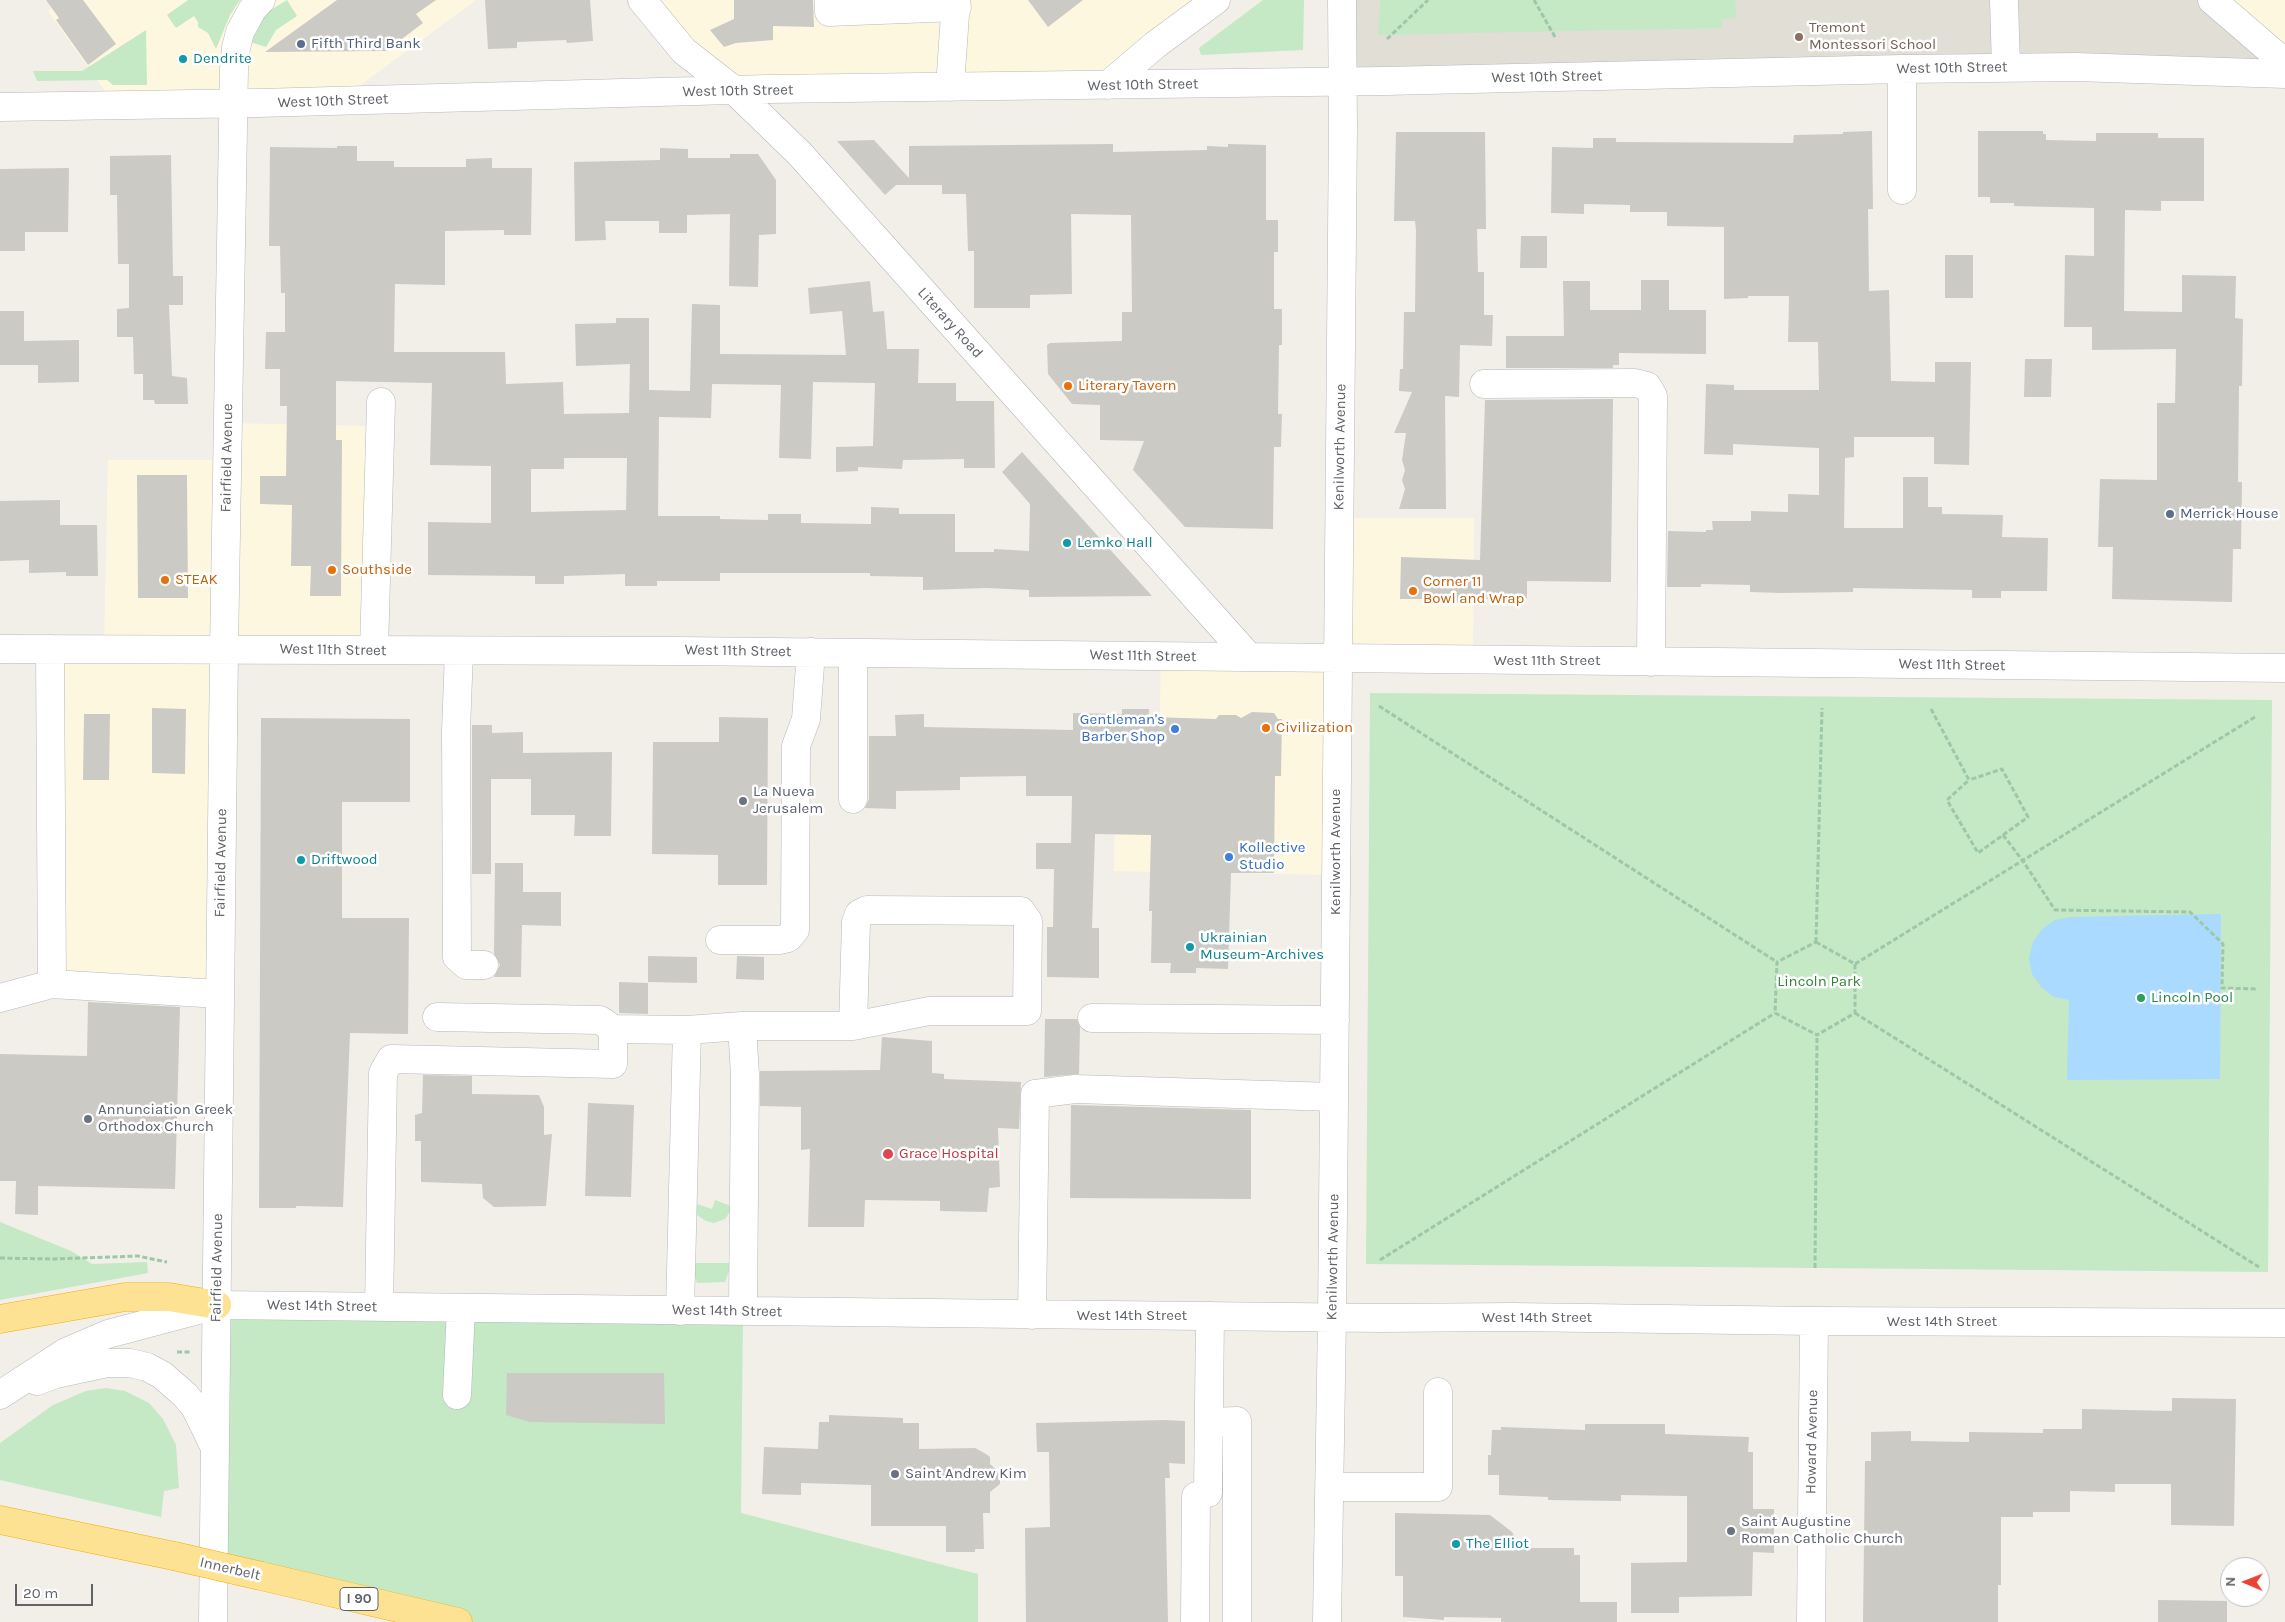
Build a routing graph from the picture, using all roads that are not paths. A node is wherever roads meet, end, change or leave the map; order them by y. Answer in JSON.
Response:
{"nodes":[{"id":1,"x":262,"y":0,"type":"edge"},
{"id":2,"x":642,"y":0,"type":"edge"},
{"id":3,"x":829,"y":0,"type":"edge"},
{"id":4,"x":1216,"y":0,"type":"edge"},
{"id":5,"x":1342,"y":0,"type":"edge"},
{"id":6,"x":2004,"y":0,"type":"edge"},
{"id":7,"x":2212,"y":0,"type":"edge"},
{"id":8,"x":957,"y":3,"type":"edge"},
{"id":9,"x":2285,"y":64,"type":"edge"},
{"id":10,"x":2006,"y":68,"type":"junction"},
{"id":11,"x":1902,"y":69,"type":"junction"},
{"id":12,"x":2285,"y":74,"type":"edge"},
{"id":13,"x":1344,"y":82,"type":"junction"},
{"id":14,"x":1108,"y":85,"type":"junction"},
{"id":15,"x":950,"y":87,"type":"junction"},
{"id":16,"x":735,"y":90,"type":"junction"},
{"id":17,"x":233,"y":104,"type":"junction"},
{"id":18,"x":0,"y":107,"type":"edge"},
{"id":19,"x":1902,"y":190,"type":"dead end"},
{"id":20,"x":1484,"y":384,"type":"dead end"},
{"id":21,"x":381,"y":402,"type":"dead end"},
{"id":22,"x":0,"y":649,"type":"edge"},
{"id":23,"x":50,"y":649,"type":"junction"},
{"id":24,"x":224,"y":649,"type":"junction"},
{"id":25,"x":374,"y":650,"type":"junction"},
{"id":26,"x":459,"y":651,"type":"junction"},
{"id":27,"x":811,"y":652,"type":"junction"},
{"id":28,"x":853,"y":653,"type":"junction"},
{"id":29,"x":1249,"y":657,"type":"junction"},
{"id":30,"x":1338,"y":659,"type":"junction"},
{"id":31,"x":1651,"y":662,"type":"junction"},
{"id":32,"x":2285,"y":668,"type":"edge"},
{"id":33,"x":854,"y":799,"type":"dead end"},
{"id":34,"x":720,"y":940,"type":"dead end"},
{"id":35,"x":484,"y":965,"type":"dead end"},
{"id":36,"x":52,"y":984,"type":"junction"},
{"id":37,"x":220,"y":994,"type":"junction"},
{"id":38,"x":0,"y":998,"type":"edge"},
{"id":39,"x":437,"y":1017,"type":"dead end"},
{"id":40,"x":1092,"y":1018,"type":"dead end"},
{"id":41,"x":1335,"y":1020,"type":"junction"},
{"id":42,"x":742,"y":1026,"type":"junction"},
{"id":43,"x":853,"y":1026,"type":"junction"},
{"id":44,"x":613,"y":1029,"type":"junction"},
{"id":45,"x":687,"y":1030,"type":"junction"},
{"id":46,"x":1334,"y":1097,"type":"junction"},
{"id":47,"x":217,"y":1305,"type":"junction"},
{"id":48,"x":379,"y":1307,"type":"junction"},
{"id":49,"x":461,"y":1308,"type":"junction"},
{"id":50,"x":680,"y":1310,"type":"junction"},
{"id":51,"x":742,"y":1311,"type":"junction"},
{"id":52,"x":1032,"y":1315,"type":"junction"},
{"id":53,"x":1210,"y":1316,"type":"junction"},
{"id":54,"x":1332,"y":1318,"type":"junction"},
{"id":55,"x":0,"y":1319,"type":"edge"},
{"id":56,"x":1814,"y":1321,"type":"junction"},
{"id":57,"x":2285,"y":1323,"type":"edge"},
{"id":58,"x":1438,"y":1392,"type":"dead end"},
{"id":59,"x":0,"y":1395,"type":"edge"},
{"id":60,"x":457,"y":1395,"type":"dead end"},
{"id":61,"x":0,"y":1404,"type":"edge"},
{"id":62,"x":1208,"y":1422,"type":"junction"},
{"id":63,"x":216,"y":1450,"type":"junction"},
{"id":64,"x":1330,"y":1487,"type":"junction"},
{"id":65,"x":0,"y":1520,"type":"edge"},
{"id":66,"x":213,"y":1622,"type":"edge"},
{"id":67,"x":458,"y":1622,"type":"edge"},
{"id":68,"x":1195,"y":1622,"type":"edge"},
{"id":69,"x":1237,"y":1622,"type":"edge"},
{"id":70,"x":1327,"y":1622,"type":"edge"},
{"id":71,"x":1810,"y":1622,"type":"edge"}],
"edges":[{"from":1,"to":17,"type":"street","name":"Fairfield Avenue"},
{"from":2,"to":16,"type":"street","name":"Literary Road"},
{"from":3,"to":8,"type":"street"},
{"from":4,"to":14,"type":"street"},
{"from":5,"to":13,"type":"street","name":"Kenilworth Avenue"},
{"from":6,"to":10,"type":"street"},
{"from":7,"to":9,"type":"street"},
{"from":8,"to":15,"type":"street"},
{"from":10,"to":11,"type":"street","name":"West 10th Street"},
{"from":10,"to":12,"type":"street","name":"West 10th Street"},
{"from":11,"to":13,"type":"street","name":"West 10th Street"},
{"from":11,"to":19,"type":"street"},
{"from":13,"to":14,"type":"street","name":"West 10th Street"},
{"from":13,"to":30,"type":"street","name":"Kenilworth Avenue"},
{"from":14,"to":15,"type":"street","name":"West 10th Street"},
{"from":15,"to":16,"type":"street","name":"West 10th Street"},
{"from":16,"to":17,"type":"street","name":"West 10th Street"},
{"from":16,"to":29,"type":"street","name":"Literary Road"},
{"from":17,"to":18,"type":"street","name":"West 10th Street"},
{"from":17,"to":24,"type":"street","name":"Fairfield Avenue"},
{"from":20,"to":31,"type":"street"},
{"from":21,"to":25,"type":"street"},
{"from":22,"to":23,"type":"street","name":"West 11th Street"},
{"from":23,"to":24,"type":"street","name":"West 11th Street"},
{"from":23,"to":36,"type":"street"},
{"from":24,"to":25,"type":"street","name":"West 11th Street"},
{"from":24,"to":37,"type":"street","name":"Fairfield Avenue"},
{"from":25,"to":26,"type":"street","name":"West 11th Street"},
{"from":26,"to":27,"type":"street","name":"West 11th Street"},
{"from":26,"to":35,"type":"street"},
{"from":27,"to":28,"type":"street","name":"West 11th Street"},
{"from":27,"to":34,"type":"street"},
{"from":28,"to":29,"type":"street","name":"West 11th Street"},
{"from":28,"to":33,"type":"street"},
{"from":29,"to":30,"type":"street","name":"West 11th Street"},
{"from":30,"to":31,"type":"street","name":"West 11th Street"},
{"from":30,"to":41,"type":"street","name":"Kenilworth Avenue"},
{"from":31,"to":32,"type":"street","name":"West 11th Street"},
{"from":36,"to":37,"type":"street"},
{"from":36,"to":38,"type":"street"},
{"from":37,"to":47,"type":"street","name":"Fairfield Avenue"},
{"from":39,"to":44,"type":"street"},
{"from":40,"to":41,"type":"street"},
{"from":41,"to":46,"type":"street","name":"Kenilworth Avenue"},
{"from":42,"to":43,"type":"street"},
{"from":42,"to":45,"type":"street"},
{"from":42,"to":51,"type":"street"},
{"from":43,"to":43,"type":"street"},
{"from":44,"to":45,"type":"street"},
{"from":44,"to":48,"type":"street"},
{"from":45,"to":50,"type":"street"},
{"from":46,"to":52,"type":"street"},
{"from":46,"to":54,"type":"street","name":"Kenilworth Avenue"},
{"from":47,"to":48,"type":"street","name":"West 14th Street"},
{"from":47,"to":55,"type":"highway"},
{"from":47,"to":59,"type":"street","name":"West 14th Street"},
{"from":47,"to":63,"type":"street","name":"Fairfield Avenue"},
{"from":48,"to":49,"type":"street","name":"West 14th Street"},
{"from":49,"to":50,"type":"street","name":"West 14th Street"},
{"from":49,"to":60,"type":"street"},
{"from":50,"to":51,"type":"street","name":"West 14th Street"},
{"from":51,"to":52,"type":"street","name":"West 14th Street"},
{"from":52,"to":53,"type":"street","name":"West 14th Street"},
{"from":53,"to":54,"type":"street","name":"West 14th Street"},
{"from":53,"to":62,"type":"street"},
{"from":54,"to":56,"type":"street","name":"West 14th Street"},
{"from":54,"to":64,"type":"street","name":"Kenilworth Avenue"},
{"from":56,"to":57,"type":"street","name":"West 14th Street"},
{"from":56,"to":71,"type":"street","name":"Howard Avenue"},
{"from":58,"to":64,"type":"street"},
{"from":61,"to":63,"type":"street"},
{"from":62,"to":68,"type":"street"},
{"from":62,"to":69,"type":"street"},
{"from":63,"to":66,"type":"street","name":"Fairfield Avenue"},
{"from":64,"to":70,"type":"street","name":"Kenilworth Avenue"},
{"from":65,"to":67,"type":"highway","name":"Innerbelt","number":"I 90","bridge":true}]}
